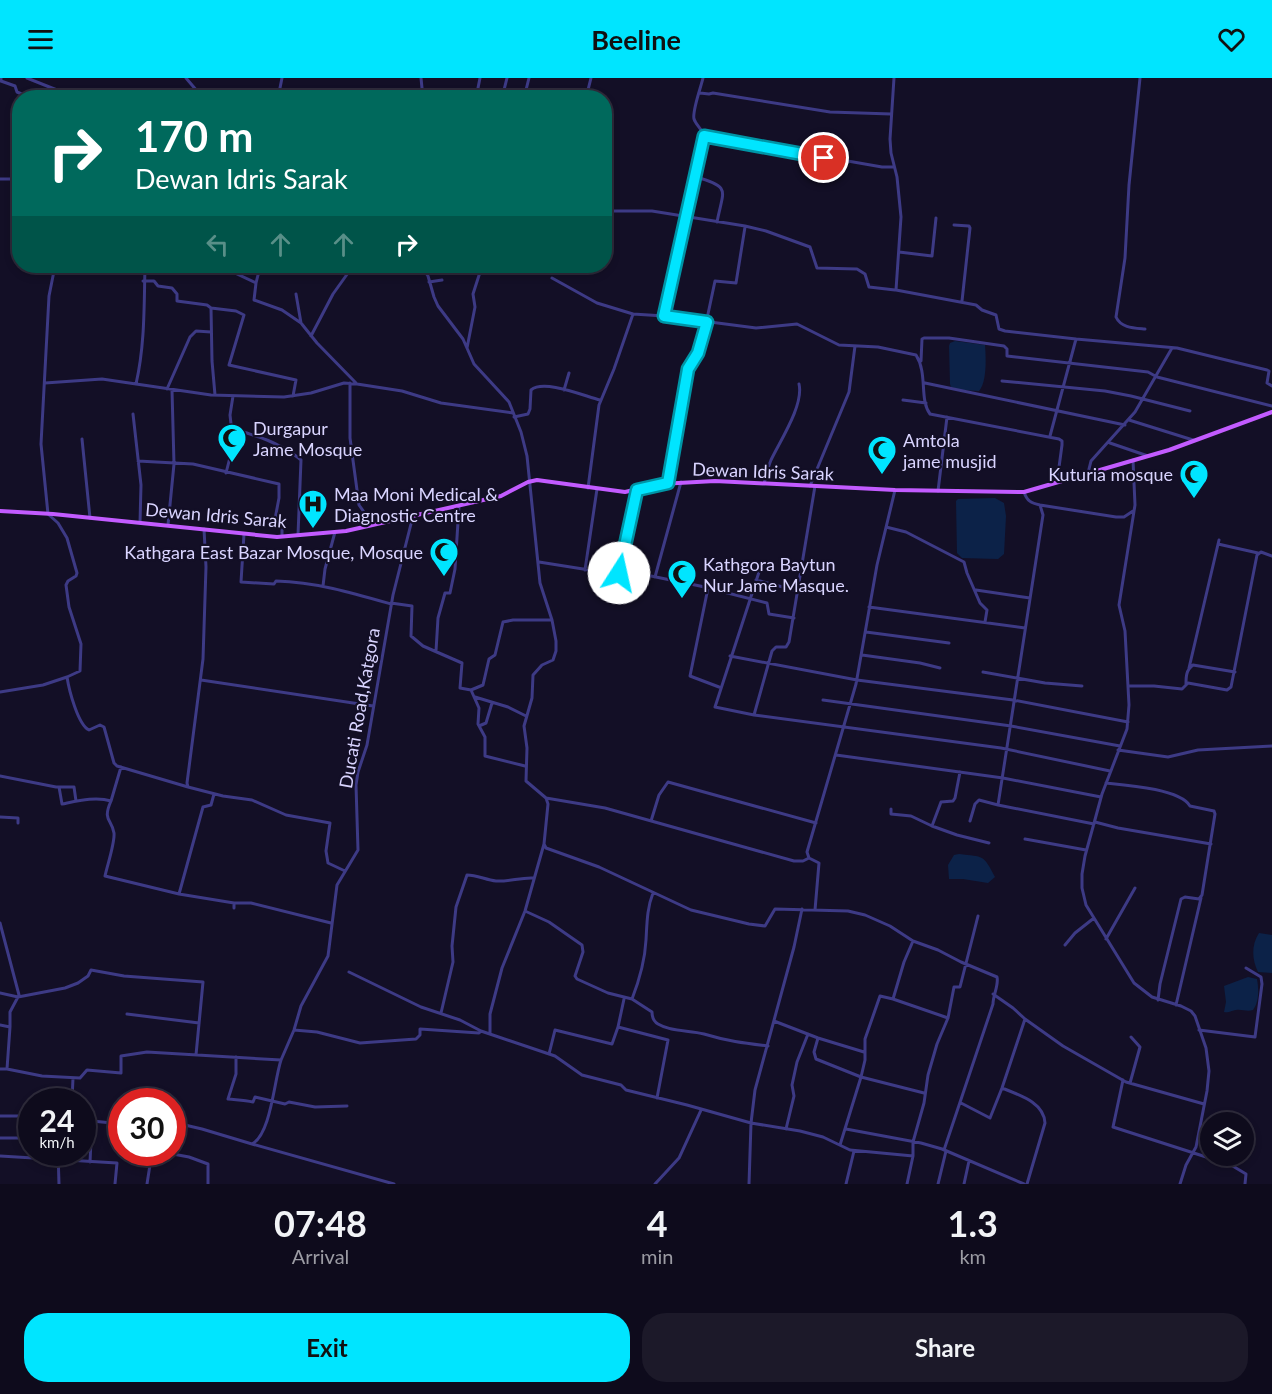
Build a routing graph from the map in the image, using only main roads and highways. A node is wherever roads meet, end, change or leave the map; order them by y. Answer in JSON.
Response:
{"nodes":[{"id":1,"x":1272,"y":412,"type":"edge"},
{"id":2,"x":0,"y":511,"type":"edge"}],
"edges":[{"from":1,"to":2,"type":"main road","name":"Dewan Idris Sarak"}]}
